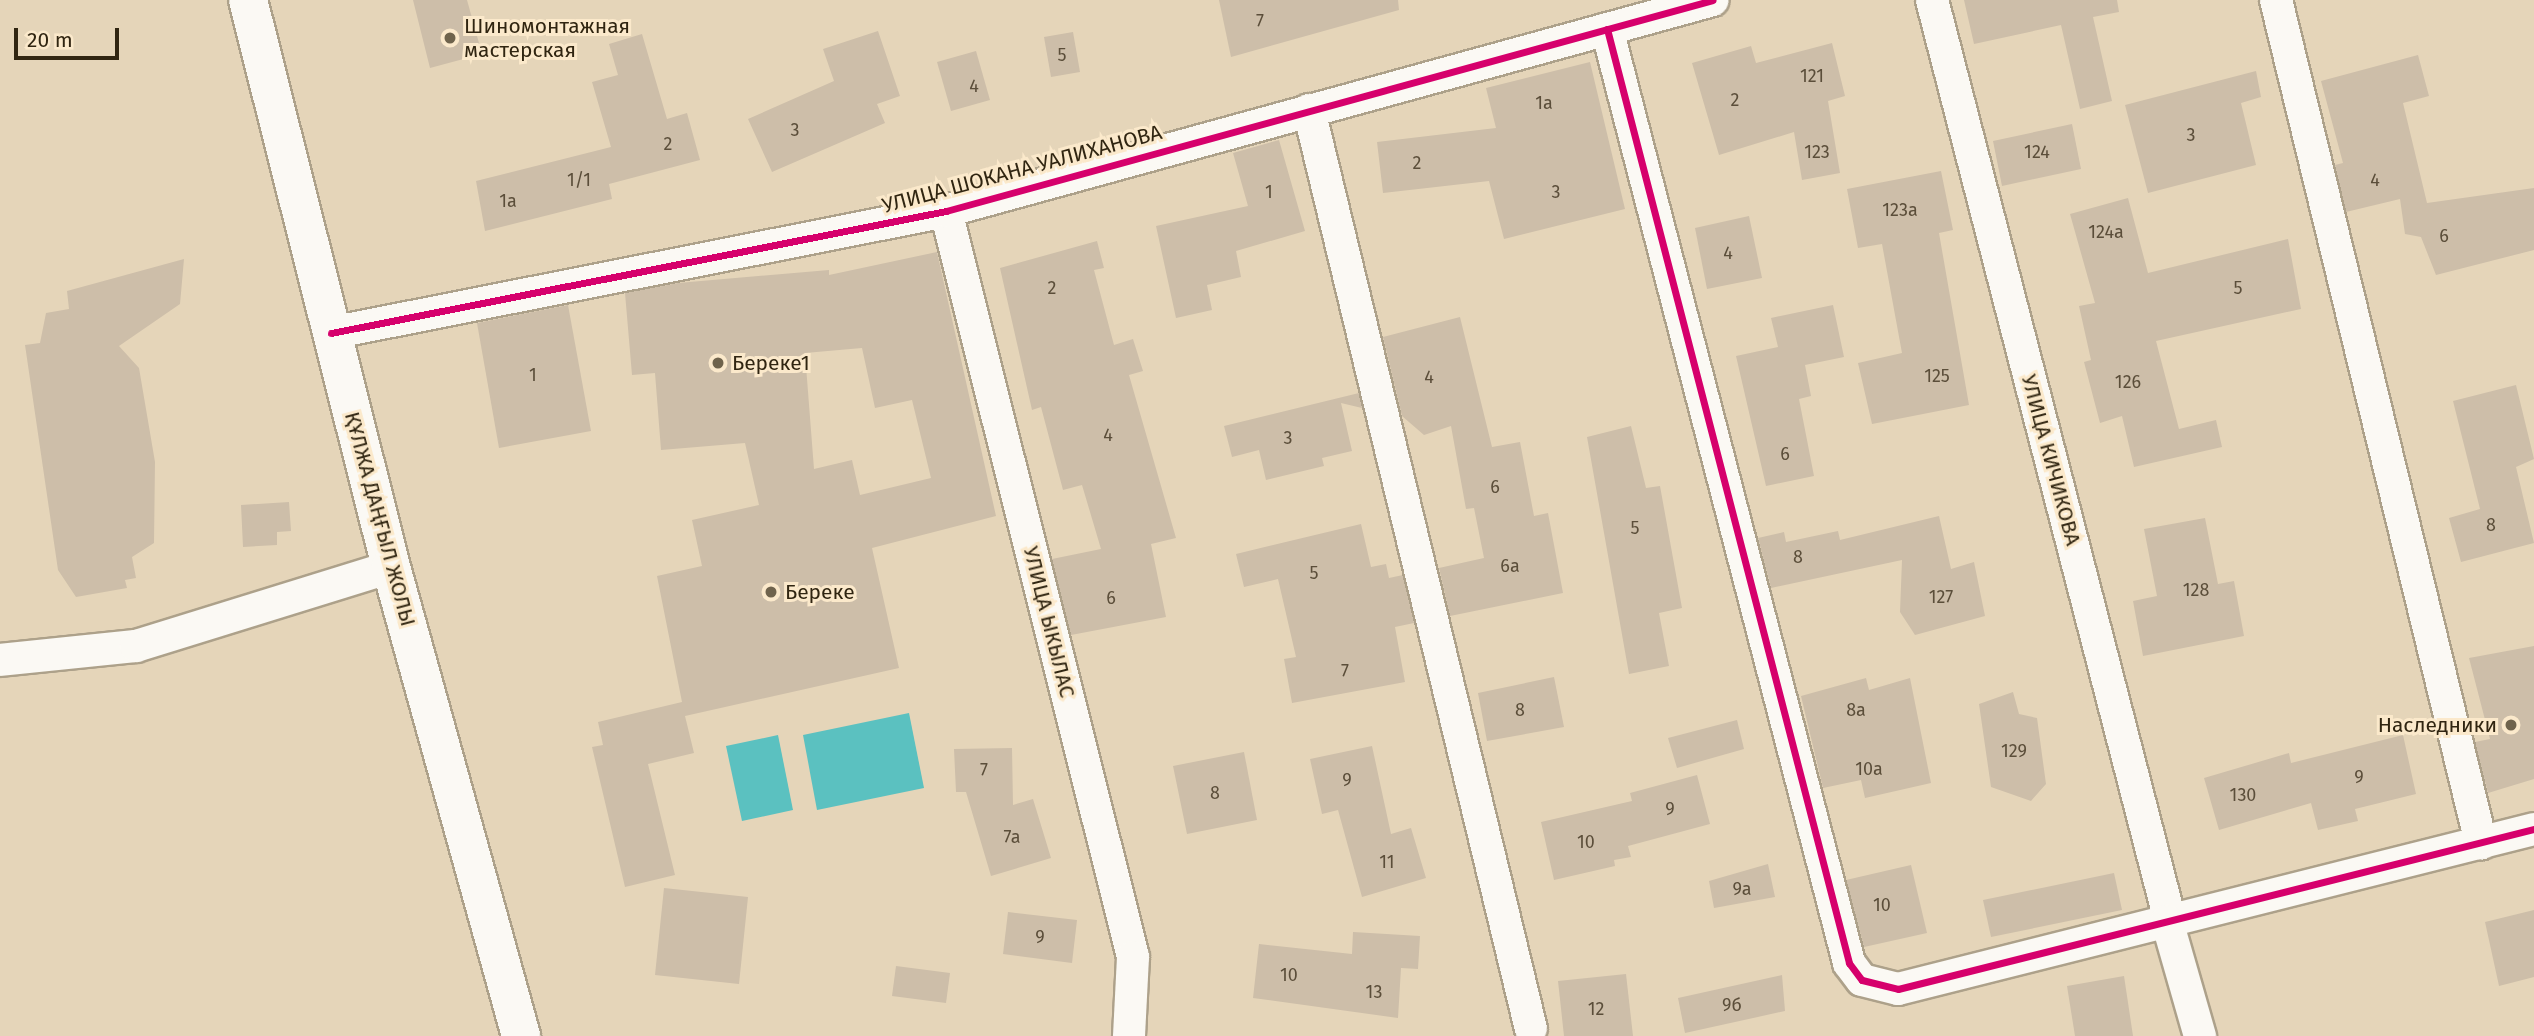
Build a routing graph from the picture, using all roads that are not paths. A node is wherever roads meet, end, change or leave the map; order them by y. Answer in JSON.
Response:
{"nodes":[{"id":1,"x":248,"y":0,"type":"edge"},
{"id":2,"x":1713,"y":0,"type":"edge"},
{"id":3,"x":1932,"y":0,"type":"edge"},
{"id":4,"x":2276,"y":0,"type":"edge"},
{"id":5,"x":1606,"y":29,"type":"junction"},
{"id":6,"x":1309,"y":110,"type":"junction"},
{"id":7,"x":946,"y":211,"type":"junction"},
{"id":8,"x":331,"y":333,"type":"junction"},
{"id":9,"x":391,"y":567,"type":"junction"},
{"id":10,"x":0,"y":660,"type":"edge"},
{"id":11,"x":2534,"y":829,"type":"edge"},
{"id":12,"x":2481,"y":843,"type":"junction"},
{"id":13,"x":2169,"y":921,"type":"junction"},
{"id":14,"x":1531,"y":1029,"type":"dead end"},
{"id":15,"x":521,"y":1036,"type":"edge"},
{"id":16,"x":1129,"y":1036,"type":"edge"},
{"id":17,"x":2200,"y":1036,"type":"edge"}],
"edges":[{"from":1,"to":8,"type":"main road","name":"ҚҰЛЖА ДАҢҒЫЛ ЖОЛЫ"},
{"from":2,"to":5,"type":"street","name":"УЛИЦА ШОКАНА УАЛИХАНОВА"},
{"from":3,"to":13,"type":"street","name":"УЛИЦА КИЧИКОВА"},
{"from":4,"to":12,"type":"street"},
{"from":5,"to":6,"type":"street","name":"УЛИЦА ШОКАНА УАЛИХАНОВА"},
{"from":5,"to":13,"type":"street"},
{"from":6,"to":7,"type":"street","name":"УЛИЦА ШОКАНА УАЛИХАНОВА"},
{"from":6,"to":14,"type":"street"},
{"from":7,"to":8,"type":"street","name":"УЛИЦА ШОКАНА УАЛИХАНОВА"},
{"from":7,"to":16,"type":"street","name":"УЛИЦА ЫКЫЛАС"},
{"from":8,"to":9,"type":"main road","name":"ҚҰЛЖА ДАҢҒЫЛ ЖОЛЫ"},
{"from":9,"to":10,"type":"street"},
{"from":9,"to":15,"type":"main road","name":"ҚҰЛЖА ДАҢҒЫЛ ЖОЛЫ"},
{"from":11,"to":12,"type":"street"},
{"from":12,"to":13,"type":"street"},
{"from":13,"to":17,"type":"street","name":"УЛИЦА КИЧИКОВА"}]}
